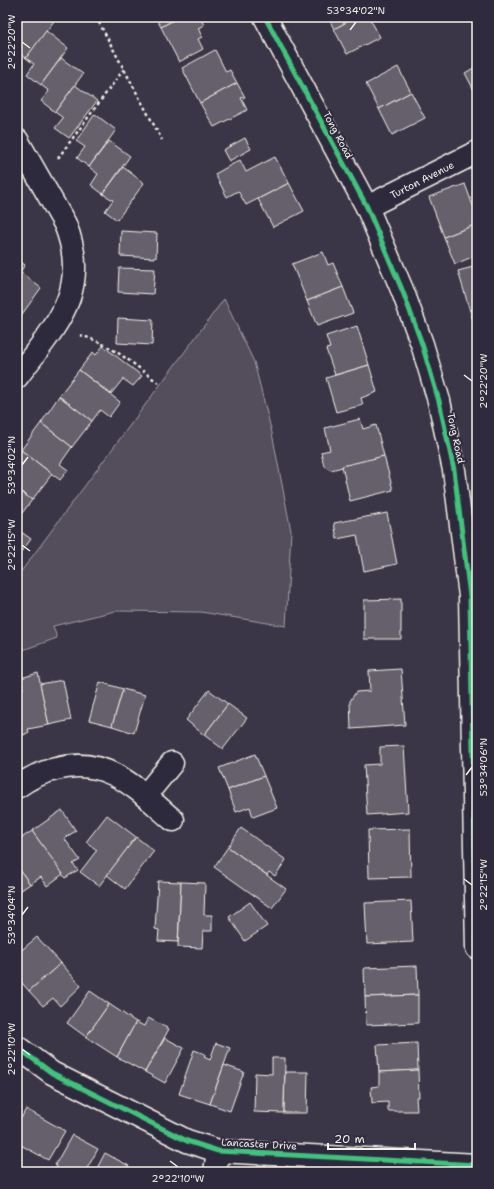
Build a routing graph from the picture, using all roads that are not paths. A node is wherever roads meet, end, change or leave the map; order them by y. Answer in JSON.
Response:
{"nodes":[{"id":1,"x":265,"y":17,"type":"edge"},
{"id":2,"x":17,"y":140,"type":"edge"},
{"id":3,"x":477,"y":152,"type":"edge"},
{"id":4,"x":367,"y":207,"type":"junction"},
{"id":5,"x":17,"y":377,"type":"edge"},
{"id":6,"x":172,"y":763,"type":"dead end"},
{"id":7,"x":17,"y":787,"type":"edge"},
{"id":8,"x":145,"y":796,"type":"junction"},
{"id":9,"x":173,"y":820,"type":"dead end"},
{"id":10,"x":477,"y":948,"type":"edge"},
{"id":11,"x":17,"y":1047,"type":"edge"},
{"id":12,"x":216,"y":1162,"type":"edge"},
{"id":13,"x":477,"y":1165,"type":"edge"}],
"edges":[{"from":1,"to":4,"type":"street","name":"Tong Road"},
{"from":2,"to":5,"type":"street"},
{"from":3,"to":4,"type":"street","name":"Turton Avenue"},
{"from":4,"to":10,"type":"street","name":"Tong Road"},
{"from":6,"to":8,"type":"street"},
{"from":7,"to":8,"type":"street"},
{"from":8,"to":9,"type":"street"},
{"from":11,"to":12,"type":"street","name":"Lancaster Drive"},
{"from":12,"to":13,"type":"street","name":"Lancaster Drive"}]}
